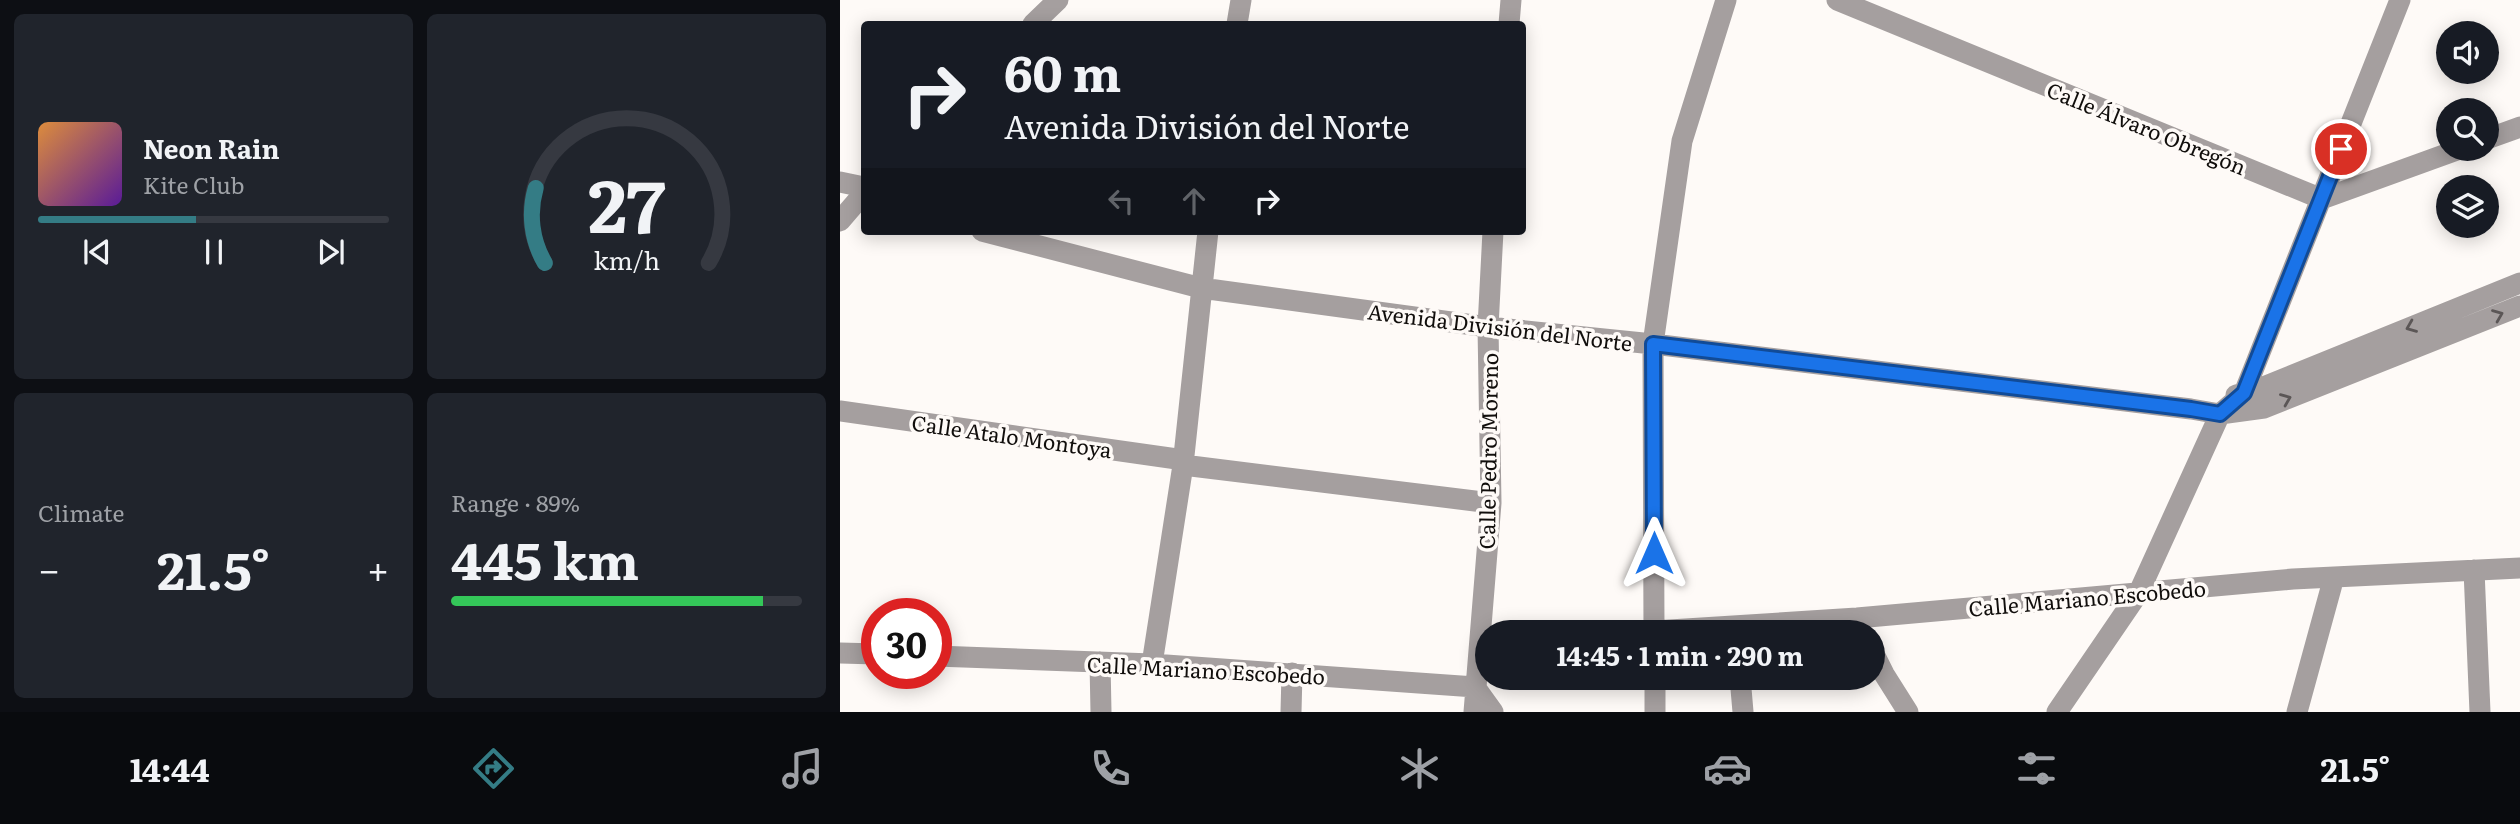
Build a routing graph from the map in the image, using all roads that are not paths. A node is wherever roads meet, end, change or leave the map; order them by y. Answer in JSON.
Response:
{"nodes":[{"id":1,"x":1058,"y":0,"type":"edge"},
{"id":2,"x":1241,"y":0,"type":"edge"},
{"id":3,"x":1511,"y":0,"type":"edge"},
{"id":4,"x":1726,"y":0,"type":"edge"},
{"id":5,"x":1837,"y":0,"type":"edge"},
{"id":6,"x":2400,"y":0,"type":"edge"},
{"id":7,"x":1036,"y":21,"type":"edge"},
{"id":8,"x":1238,"y":21,"type":"edge"},
{"id":9,"x":1509,"y":21,"type":"edge"},
{"id":10,"x":2520,"y":127,"type":"edge"},
{"id":11,"x":2499,"y":135,"type":"edge"},
{"id":12,"x":2436,"y":158,"type":"edge"},
{"id":13,"x":840,"y":182,"type":"edge"},
{"id":14,"x":857,"y":199,"type":"edge"},
{"id":15,"x":2322,"y":199,"type":"junction"},
{"id":16,"x":840,"y":222,"type":"edge"},
{"id":17,"x":997,"y":235,"type":"edge"},
{"id":18,"x":1208,"y":235,"type":"edge"},
{"id":19,"x":1493,"y":235,"type":"edge"},
{"id":20,"x":2520,"y":283,"type":"edge"},
{"id":21,"x":1201,"y":288,"type":"junction"},
{"id":22,"x":2520,"y":306,"type":"edge"},
{"id":23,"x":1488,"y":327,"type":"junction"},
{"id":24,"x":1653,"y":344,"type":"junction"},
{"id":25,"x":2244,"y":393,"type":"junction"},
{"id":26,"x":2191,"y":409,"type":"junction"},
{"id":27,"x":840,"y":411,"type":"edge"},
{"id":28,"x":2220,"y":414,"type":"junction"},
{"id":29,"x":1183,"y":462,"type":"junction"},
{"id":30,"x":1490,"y":503,"type":"junction"},
{"id":31,"x":2520,"y":568,"type":"edge"},
{"id":32,"x":2474,"y":570,"type":"junction"},
{"id":33,"x":2334,"y":577,"type":"junction"},
{"id":34,"x":2139,"y":592,"type":"junction"},
{"id":35,"x":1480,"y":620,"type":"edge"},
{"id":36,"x":1654,"y":620,"type":"edge"},
{"id":37,"x":1885,"y":622,"type":"edge"},
{"id":38,"x":840,"y":653,"type":"edge"},
{"id":39,"x":861,"y":654,"type":"edge"},
{"id":40,"x":952,"y":657,"type":"edge"},
{"id":41,"x":1100,"y":662,"type":"junction"},
{"id":42,"x":1152,"y":664,"type":"junction"},
{"id":43,"x":1885,"y":672,"type":"edge"},
{"id":44,"x":1292,"y":673,"type":"junction"},
{"id":45,"x":1475,"y":687,"type":"joint"},
{"id":46,"x":1477,"y":690,"type":"edge"},
{"id":47,"x":1655,"y":690,"type":"edge"},
{"id":48,"x":1741,"y":690,"type":"edge"},
{"id":49,"x":1101,"y":712,"type":"edge"},
{"id":50,"x":1291,"y":712,"type":"edge"},
{"id":51,"x":1474,"y":712,"type":"edge"},
{"id":52,"x":1493,"y":712,"type":"edge"},
{"id":53,"x":1655,"y":712,"type":"edge"},
{"id":54,"x":1742,"y":712,"type":"edge"},
{"id":55,"x":1908,"y":712,"type":"edge"},
{"id":56,"x":2057,"y":712,"type":"edge"},
{"id":57,"x":2297,"y":712,"type":"edge"},
{"id":58,"x":2480,"y":712,"type":"edge"}],
"edges":[{"from":1,"to":7,"type":"street"},
{"from":2,"to":8,"type":"street"},
{"from":3,"to":9,"type":"street"},
{"from":4,"to":24,"type":"street"},
{"from":5,"to":15,"type":"street","name":"Calle Álvaro Obregón"},
{"from":6,"to":15,"type":"street"},
{"from":10,"to":11,"type":"street"},
{"from":12,"to":15,"type":"street"},
{"from":13,"to":14,"type":"street"},
{"from":14,"to":16,"type":"street"},
{"from":15,"to":25,"type":"street"},
{"from":17,"to":21,"type":"street","name":"Avenida División del Norte"},
{"from":18,"to":21,"type":"street"},
{"from":19,"to":23,"type":"street","name":"Calle Pedro Moreno"},
{"from":20,"to":25,"type":"street","name":"Avenida División del Norte","one_way":true},
{"from":21,"to":23,"type":"street","name":"Avenida División del Norte"},
{"from":21,"to":29,"type":"street"},
{"from":28,"to":22,"type":"street","name":"Avenida División del Norte","one_way":true},
{"from":23,"to":24,"type":"street","name":"Avenida División del Norte"},
{"from":23,"to":30,"type":"street","name":"Calle Pedro Moreno"},
{"from":24,"to":26,"type":"street","name":"Avenida División del Norte"},
{"from":24,"to":36,"type":"street"},
{"from":25,"to":26,"type":"street","name":"Avenida División del Norte"},
{"from":25,"to":28,"type":"street"},
{"from":26,"to":28,"type":"street","name":"Avenida División del Norte"},
{"from":27,"to":29,"type":"street","name":"Calle Atalo Montoya"},
{"from":28,"to":34,"type":"street"},
{"from":29,"to":30,"type":"street","name":"Calle Atalo Montoya"},
{"from":29,"to":42,"type":"street"},
{"from":30,"to":35,"type":"street","name":"Calle Pedro Moreno"},
{"from":31,"to":32,"type":"street","name":"Calle Mariano Escobedo"},
{"from":32,"to":33,"type":"street","name":"Calle Mariano Escobedo"},
{"from":32,"to":58,"type":"street"},
{"from":33,"to":34,"type":"street","name":"Calle Mariano Escobedo"},
{"from":33,"to":57,"type":"street"},
{"from":34,"to":37,"type":"street","name":"Calle Mariano Escobedo"},
{"from":34,"to":56,"type":"street"},
{"from":38,"to":39,"type":"street"},
{"from":40,"to":41,"type":"street","name":"Calle Mariano Escobedo"},
{"from":41,"to":42,"type":"street","name":"Calle Mariano Escobedo"},
{"from":41,"to":49,"type":"street"},
{"from":42,"to":44,"type":"street","name":"Calle Mariano Escobedo"},
{"from":43,"to":55,"type":"street"},
{"from":44,"to":45,"type":"street","name":"Calle Mariano Escobedo"},
{"from":44,"to":50,"type":"street"},
{"from":45,"to":51,"type":"street","name":"Calle Pedro Moreno"},
{"from":46,"to":52,"type":"street"},
{"from":47,"to":53,"type":"street"},
{"from":48,"to":54,"type":"street"}]}
